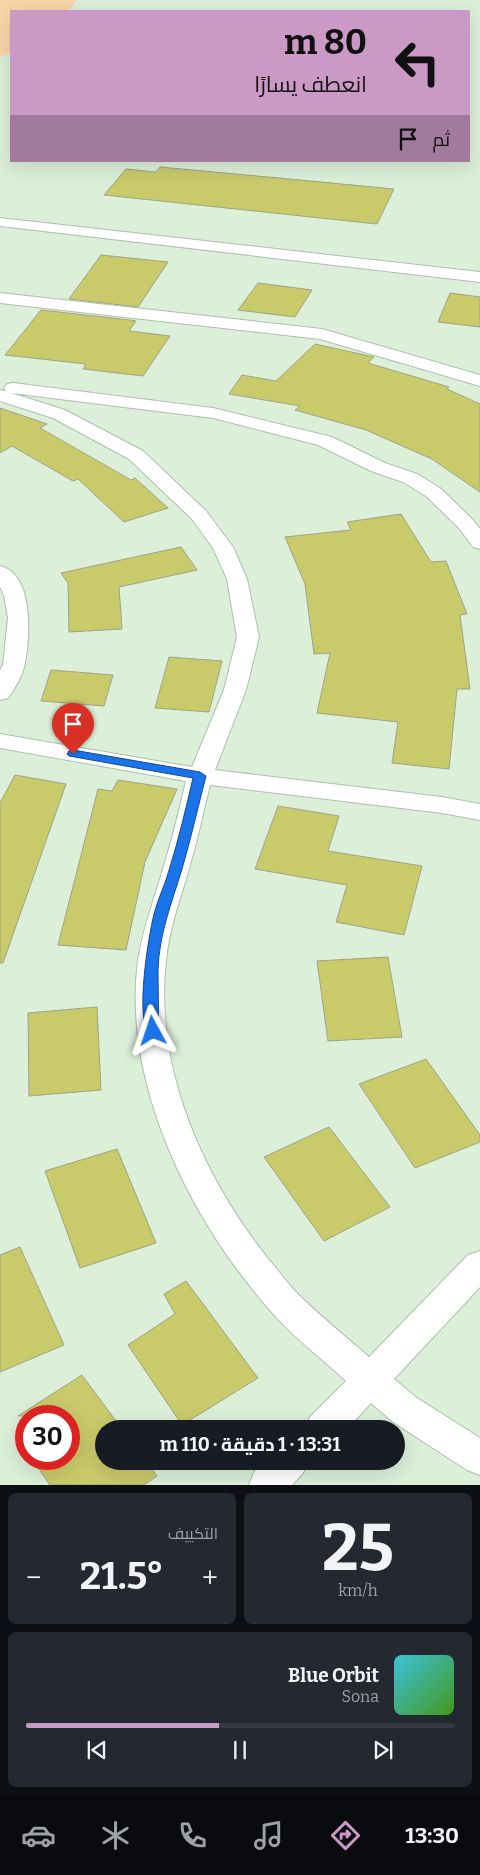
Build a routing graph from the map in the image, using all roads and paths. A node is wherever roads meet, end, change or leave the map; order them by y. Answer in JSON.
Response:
{"nodes":[{"id":1,"x":0,"y":222,"type":"edge"},
{"id":2,"x":480,"y":277,"type":"edge"},
{"id":3,"x":0,"y":298,"type":"edge"},
{"id":4,"x":480,"y":381,"type":"edge"},
{"id":5,"x":0,"y":387,"type":"edge"},
{"id":6,"x":0,"y":395,"type":"edge"},
{"id":7,"x":480,"y":543,"type":"edge"},
{"id":8,"x":0,"y":572,"type":"edge"},
{"id":9,"x":0,"y":693,"type":"edge"},
{"id":10,"x":0,"y":741,"type":"edge"},
{"id":11,"x":200,"y":776,"type":"junction"},
{"id":12,"x":480,"y":812,"type":"edge"},
{"id":13,"x":480,"y":1265,"type":"edge"},
{"id":14,"x":370,"y":1381,"type":"junction"},
{"id":15,"x":331,"y":1420,"type":"edge"},
{"id":16,"x":480,"y":1458,"type":"edge"},
{"id":17,"x":281,"y":1470,"type":"edge"},
{"id":18,"x":267,"y":1485,"type":"edge"}],
"edges":[{"from":1,"to":2,"type":"street"},
{"from":3,"to":4,"type":"street"},
{"from":5,"to":7,"type":"street"},
{"from":6,"to":11,"type":"street"},
{"from":8,"to":9,"type":"street"},
{"from":10,"to":11,"type":"street"},
{"from":11,"to":12,"type":"street"},
{"from":11,"to":14,"type":"street"},
{"from":13,"to":14,"type":"street"},
{"from":14,"to":15,"type":"street"},
{"from":14,"to":16,"type":"street"},
{"from":17,"to":18,"type":"street"}]}
